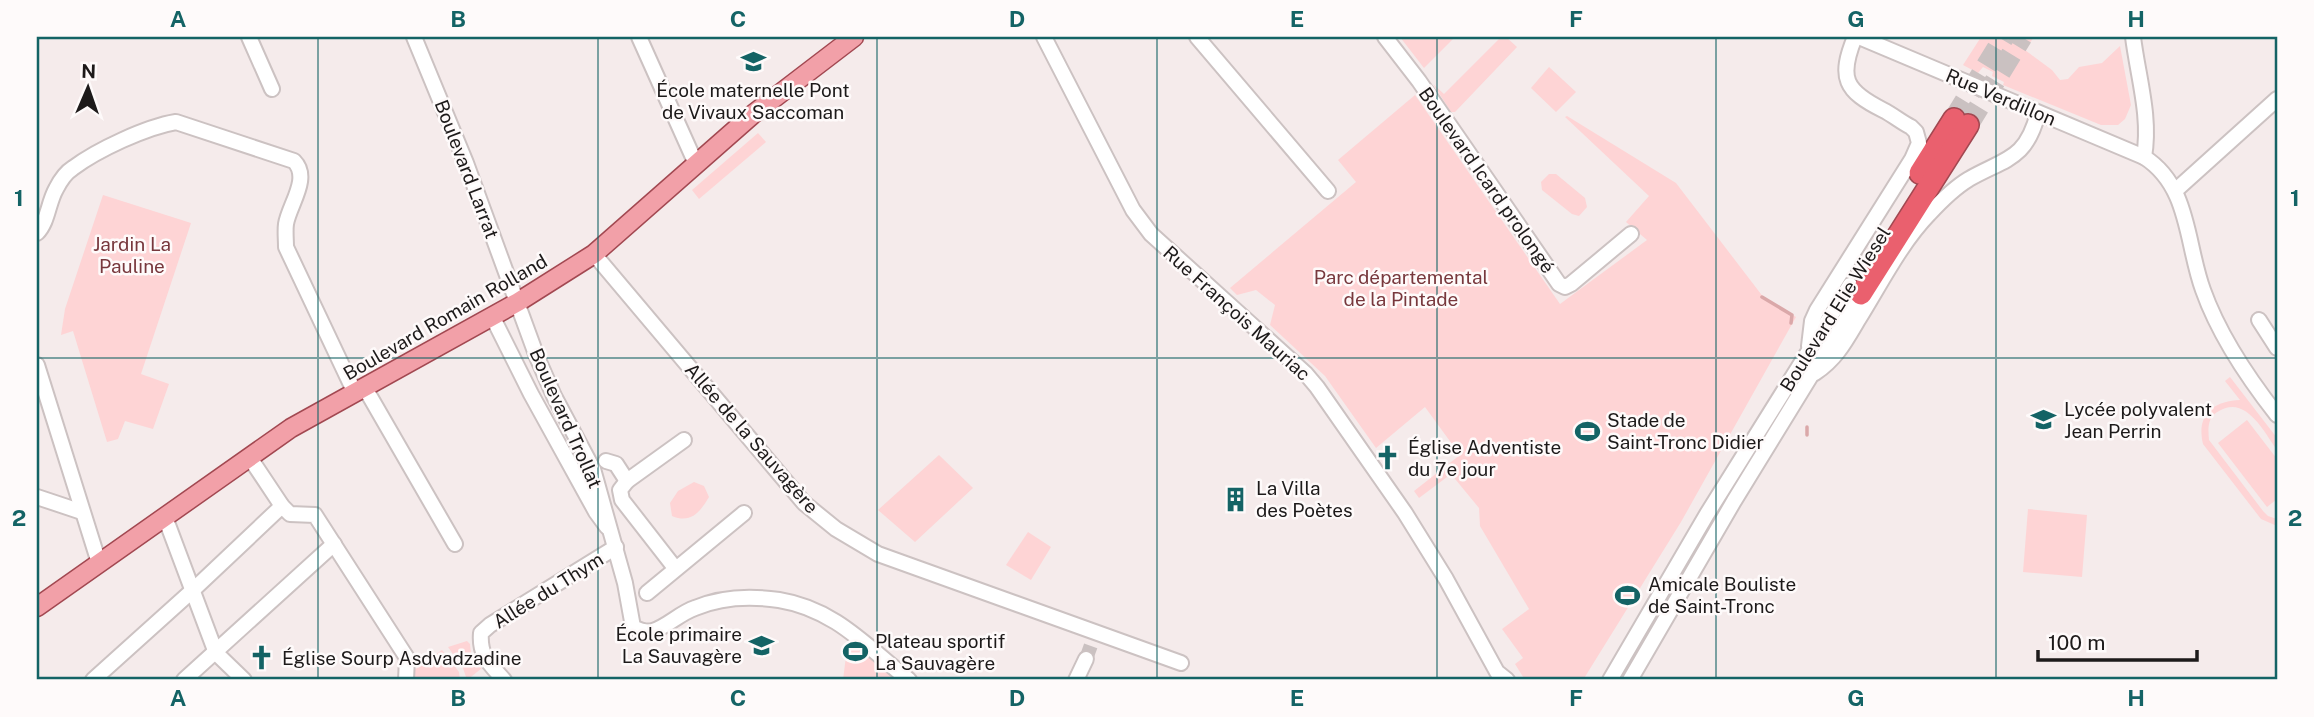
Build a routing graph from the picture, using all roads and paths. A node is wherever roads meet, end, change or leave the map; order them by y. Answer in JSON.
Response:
{"nodes":[{"id":1,"x":249,"y":37,"type":"edge"},
{"id":2,"x":414,"y":37,"type":"edge"},
{"id":3,"x":639,"y":37,"type":"edge"},
{"id":4,"x":854,"y":37,"type":"edge"},
{"id":5,"x":1044,"y":37,"type":"edge"},
{"id":6,"x":1197,"y":37,"type":"edge"},
{"id":7,"x":1385,"y":37,"type":"edge"},
{"id":8,"x":1857,"y":37,"type":"edge"},
{"id":9,"x":2133,"y":37,"type":"edge"},
{"id":10,"x":272,"y":89,"type":"dead end"},
{"id":11,"x":2277,"y":99,"type":"edge"},
{"id":12,"x":2038,"y":113,"type":"junction"},
{"id":13,"x":1961,"y":122,"type":"tunnel mouth"},
{"id":14,"x":2144,"y":157,"type":"junction"},
{"id":15,"x":696,"y":164,"type":"junction"},
{"id":16,"x":2176,"y":190,"type":"junction"},
{"id":17,"x":1328,"y":191,"type":"dead end"},
{"id":18,"x":37,"y":233,"type":"edge"},
{"id":19,"x":1631,"y":234,"type":"dead end"},
{"id":20,"x":594,"y":254,"type":"junction"},
{"id":21,"x":1856,"y":290,"type":"junction"},
{"id":22,"x":517,"y":302,"type":"junction"},
{"id":23,"x":492,"y":316,"type":"junction"},
{"id":24,"x":2259,"y":320,"type":"dead end"},
{"id":25,"x":1809,"y":347,"type":"junction"},
{"id":26,"x":2277,"y":348,"type":"edge"},
{"id":27,"x":37,"y":365,"type":"edge"},
{"id":28,"x":1810,"y":377,"type":"junction"},
{"id":29,"x":360,"y":391,"type":"junction"},
{"id":30,"x":2277,"y":415,"type":"edge"},
{"id":31,"x":684,"y":440,"type":"dead end"},
{"id":32,"x":250,"y":458,"type":"junction"},
{"id":33,"x":589,"y":462,"type":"junction"},
{"id":34,"x":627,"y":481,"type":"junction"},
{"id":35,"x":37,"y":497,"type":"edge"},
{"id":36,"x":282,"y":506,"type":"junction"},
{"id":37,"x":82,"y":512,"type":"junction"},
{"id":38,"x":744,"y":513,"type":"dead end"},
{"id":39,"x":165,"y":517,"type":"junction"},
{"id":40,"x":614,"y":541,"type":"junction"},
{"id":41,"x":334,"y":544,"type":"junction"},
{"id":42,"x":455,"y":544,"type":"dead end"},
{"id":43,"x":99,"y":563,"type":"junction"},
{"id":44,"x":675,"y":568,"type":"junction"},
{"id":45,"x":1446,"y":579,"type":"junction"},
{"id":46,"x":193,"y":590,"type":"junction"},
{"id":47,"x":648,"y":593,"type":"dead end"},
{"id":48,"x":37,"y":607,"type":"edge"},
{"id":49,"x":1091,"y":646,"type":"junction"},
{"id":50,"x":216,"y":653,"type":"junction"},
{"id":51,"x":1181,"y":663,"type":"dead end"},
{"id":52,"x":93,"y":680,"type":"edge"},
{"id":53,"x":184,"y":680,"type":"edge"},
{"id":54,"x":244,"y":680,"type":"edge"},
{"id":55,"x":406,"y":680,"type":"edge"},
{"id":56,"x":504,"y":680,"type":"edge"},
{"id":57,"x":909,"y":680,"type":"edge"},
{"id":58,"x":1076,"y":680,"type":"edge"},
{"id":59,"x":1507,"y":680,"type":"edge"},
{"id":60,"x":1517,"y":680,"type":"edge"},
{"id":61,"x":1610,"y":680,"type":"edge"},
{"id":62,"x":1630,"y":680,"type":"edge"}],
"edges":[{"from":1,"to":10,"type":"street"},
{"from":2,"to":22,"type":"street","name":"Boulevard Larrat"},
{"from":3,"to":15,"type":"street"},
{"from":4,"to":15,"type":"main road","name":"Boulevard Romain Rolland"},
{"from":5,"to":45,"type":"street","name":"Rue François Mauriac"},
{"from":6,"to":17,"type":"street"},
{"from":7,"to":19,"type":"street","name":"Boulevard Icard prolongé"},
{"from":8,"to":12,"type":"street","name":"Rue Verdillon"},
{"from":8,"to":25,"type":"street"},
{"from":9,"to":14,"type":"street"},
{"from":11,"to":16,"type":"street"},
{"from":12,"to":14,"type":"street","name":"Rue Verdillon"},
{"from":12,"to":28,"type":"street"},
{"from":13,"to":21,"type":"highway","name":"Boulevard Elie Wiesel"},
{"from":14,"to":16,"type":"street"},
{"from":15,"to":20,"type":"main road","name":"Boulevard Romain Rolland"},
{"from":16,"to":30,"type":"street"},
{"from":18,"to":29,"type":"street"},
{"from":20,"to":22,"type":"main road","name":"Boulevard Romain Rolland"},
{"from":20,"to":49,"type":"street","name":"Allée de la Sauvagère"},
{"from":21,"to":25,"type":"street","name":"Boulevard Elie Wiesel"},
{"from":21,"to":28,"type":"street","name":"Boulevard Elie Wiesel"},
{"from":22,"to":23,"type":"main road","name":"Boulevard Romain Rolland"},
{"from":22,"to":33,"type":"street","name":"Boulevard Trollat"},
{"from":23,"to":29,"type":"main road","name":"Boulevard Romain Rolland"},
{"from":23,"to":40,"type":"street","name":"Boulevard Trollat"},
{"from":24,"to":26,"type":"street"},
{"from":25,"to":61,"type":"street","name":"Boulevard Elie Wiesel"},
{"from":27,"to":37,"type":"street"},
{"from":28,"to":62,"type":"street","name":"Boulevard Elie Wiesel"},
{"from":29,"to":32,"type":"main road","name":"Boulevard Romain Rolland"},
{"from":29,"to":42,"type":"street"},
{"from":31,"to":34,"type":"street"},
{"from":32,"to":36,"type":"street"},
{"from":32,"to":39,"type":"main road","name":"Boulevard Romain Rolland"},
{"from":33,"to":34,"type":"street"},
{"from":33,"to":40,"type":"street","name":"Boulevard Trollat"},
{"from":34,"to":44,"type":"street"},
{"from":35,"to":37,"type":"street"},
{"from":36,"to":41,"type":"street"},
{"from":36,"to":46,"type":"street"},
{"from":37,"to":43,"type":"street"},
{"from":38,"to":44,"type":"street"},
{"from":39,"to":43,"type":"main road","name":"Boulevard Romain Rolland"},
{"from":39,"to":46,"type":"street"},
{"from":40,"to":56,"type":"street","name":"Allée du Thym"},
{"from":40,"to":57,"type":"street","name":"Boulevard Trollat"},
{"from":41,"to":50,"type":"street"},
{"from":41,"to":55,"type":"street"},
{"from":43,"to":48,"type":"main road","name":"Boulevard Romain Rolland"},
{"from":44,"to":47,"type":"street"},
{"from":45,"to":59,"type":"street","name":"Rue François Mauriac"},
{"from":45,"to":60,"type":"street","name":"Rue François Mauriac"},
{"from":46,"to":50,"type":"street"},
{"from":46,"to":52,"type":"street"},
{"from":49,"to":51,"type":"street","name":"Allée de la Sauvagère"},
{"from":49,"to":58,"type":"street"},
{"from":50,"to":53,"type":"street"},
{"from":50,"to":54,"type":"street"}]}
